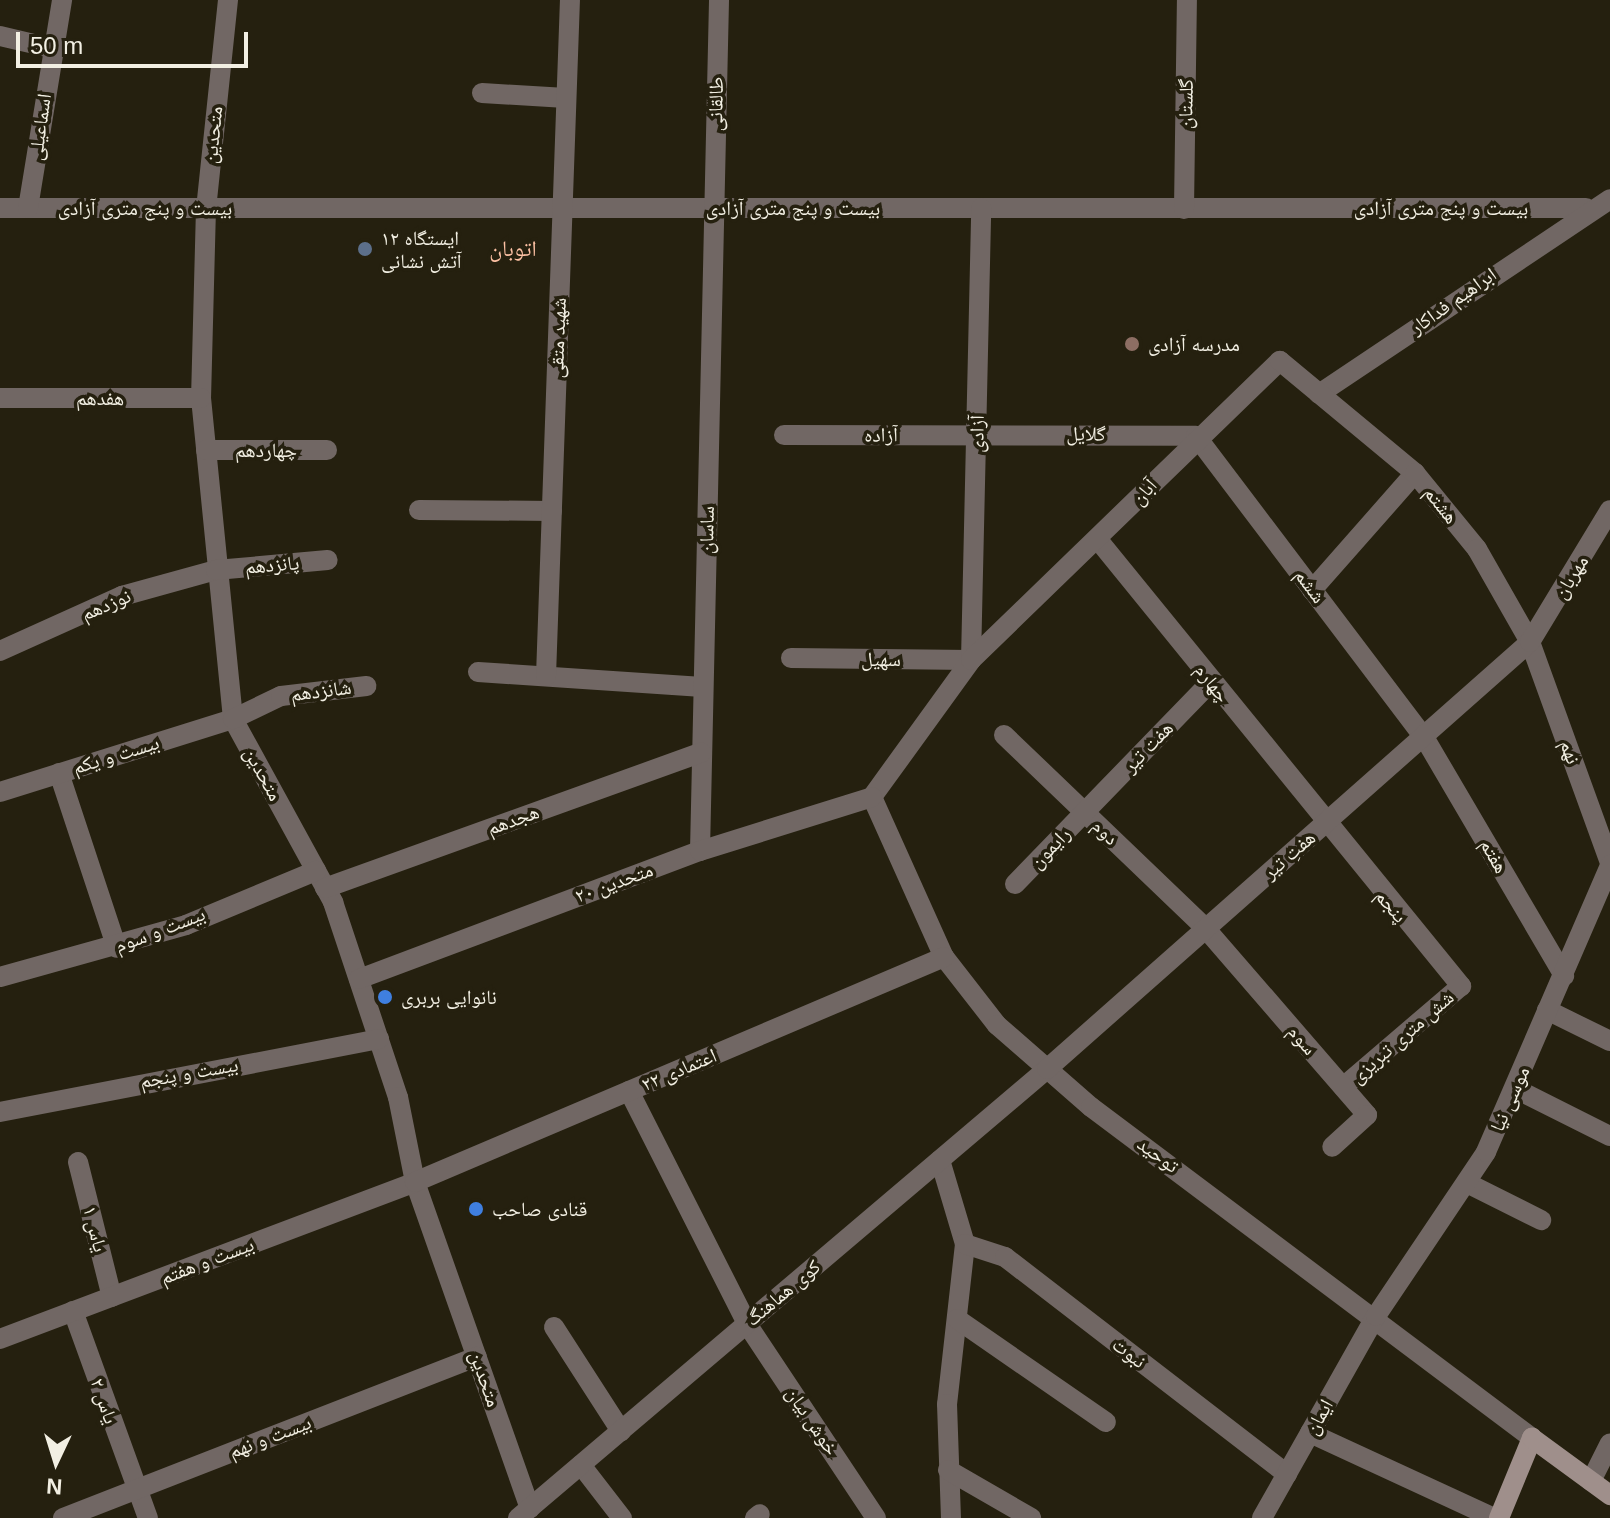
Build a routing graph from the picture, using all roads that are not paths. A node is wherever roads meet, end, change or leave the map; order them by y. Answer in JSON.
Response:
{"nodes":[{"id":1,"x":62,"y":0,"type":"edge"},
{"id":2,"x":228,"y":0,"type":"edge"},
{"id":3,"x":570,"y":0,"type":"edge"},
{"id":4,"x":719,"y":0,"type":"edge"},
{"id":5,"x":1187,"y":0,"type":"edge"},
{"id":6,"x":0,"y":36,"type":"edge"},
{"id":7,"x":51,"y":48,"type":"junction"},
{"id":8,"x":482,"y":93,"type":"dead end"},
{"id":9,"x":566,"y":98,"type":"junction"},
{"id":10,"x":1610,"y":199,"type":"edge"},
{"id":11,"x":0,"y":208,"type":"edge"},
{"id":12,"x":28,"y":208,"type":"junction"},
{"id":13,"x":206,"y":208,"type":"junction"},
{"id":14,"x":562,"y":208,"type":"junction"},
{"id":15,"x":714,"y":208,"type":"junction"},
{"id":16,"x":981,"y":208,"type":"junction"},
{"id":17,"x":1586,"y":208,"type":"junction"},
{"id":18,"x":1184,"y":209,"type":"junction"},
{"id":19,"x":1319,"y":394,"type":"junction"},
{"id":20,"x":0,"y":398,"type":"edge"},
{"id":21,"x":201,"y":398,"type":"junction"},
{"id":22,"x":977,"y":433,"type":"junction"},
{"id":23,"x":784,"y":435,"type":"dead end"},
{"id":24,"x":1196,"y":436,"type":"junction"},
{"id":25,"x":206,"y":450,"type":"junction"},
{"id":26,"x":327,"y":450,"type":"dead end"},
{"id":27,"x":1415,"y":473,"type":"junction"},
{"id":28,"x":419,"y":510,"type":"dead end"},
{"id":29,"x":1610,"y":510,"type":"edge"},
{"id":30,"x":552,"y":511,"type":"junction"},
{"id":31,"x":1099,"y":541,"type":"junction"},
{"id":32,"x":328,"y":560,"type":"dead end"},
{"id":33,"x":216,"y":570,"type":"junction"},
{"id":34,"x":1312,"y":590,"type":"junction"},
{"id":35,"x":1530,"y":642,"type":"junction"},
{"id":36,"x":0,"y":651,"type":"edge"},
{"id":37,"x":791,"y":658,"type":"dead end"},
{"id":38,"x":971,"y":660,"type":"junction"},
{"id":39,"x":478,"y":672,"type":"dead end"},
{"id":40,"x":546,"y":676,"type":"junction"},
{"id":41,"x":1211,"y":682,"type":"junction"},
{"id":42,"x":366,"y":686,"type":"dead end"},
{"id":43,"x":703,"y":687,"type":"junction"},
{"id":44,"x":233,"y":719,"type":"junction"},
{"id":45,"x":1004,"y":735,"type":"dead end"},
{"id":46,"x":1424,"y":737,"type":"junction"},
{"id":47,"x":701,"y":753,"type":"junction"},
{"id":48,"x":59,"y":773,"type":"junction"},
{"id":49,"x":0,"y":792,"type":"edge"},
{"id":50,"x":872,"y":797,"type":"junction"},
{"id":51,"x":1085,"y":812,"type":"junction"},
{"id":52,"x":1324,"y":824,"type":"junction"},
{"id":53,"x":700,"y":851,"type":"junction"},
{"id":54,"x":1610,"y":864,"type":"edge"},
{"id":55,"x":321,"y":880,"type":"junction"},
{"id":56,"x":1015,"y":884,"type":"dead end"},
{"id":57,"x":1605,"y":900,"type":"edge"},
{"id":58,"x":1206,"y":929,"type":"junction"},
{"id":59,"x":117,"y":948,"type":"junction"},
{"id":60,"x":944,"y":957,"type":"junction"},
{"id":61,"x":1564,"y":976,"type":"junction"},
{"id":62,"x":0,"y":977,"type":"edge"},
{"id":63,"x":359,"y":979,"type":"junction"},
{"id":64,"x":1461,"y":986,"type":"joint"},
{"id":65,"x":1547,"y":1010,"type":"junction"},
{"id":66,"x":379,"y":1039,"type":"junction"},
{"id":67,"x":1610,"y":1041,"type":"edge"},
{"id":68,"x":1047,"y":1069,"type":"junction"},
{"id":69,"x":1343,"y":1087,"type":"junction"},
{"id":70,"x":1516,"y":1089,"type":"junction"},
{"id":71,"x":629,"y":1091,"type":"junction"},
{"id":72,"x":0,"y":1112,"type":"edge"},
{"id":73,"x":1610,"y":1136,"type":"edge"},
{"id":74,"x":1332,"y":1147,"type":"dead end"},
{"id":75,"x":940,"y":1160,"type":"junction"},
{"id":76,"x":78,"y":1162,"type":"dead end"},
{"id":77,"x":415,"y":1182,"type":"junction"},
{"id":78,"x":1467,"y":1183,"type":"junction"},
{"id":79,"x":1541,"y":1220,"type":"dead end"},
{"id":80,"x":965,"y":1244,"type":"junction"},
{"id":81,"x":112,"y":1297,"type":"junction"},
{"id":82,"x":73,"y":1311,"type":"junction"},
{"id":83,"x":1376,"y":1316,"type":"junction"},
{"id":84,"x":957,"y":1319,"type":"junction"},
{"id":85,"x":747,"y":1324,"type":"junction"},
{"id":86,"x":554,"y":1327,"type":"dead end"},
{"id":87,"x":0,"y":1339,"type":"edge"},
{"id":88,"x":477,"y":1357,"type":"junction"},
{"id":89,"x":1106,"y":1422,"type":"dead end"},
{"id":90,"x":621,"y":1431,"type":"junction"},
{"id":91,"x":1310,"y":1433,"type":"junction"},
{"id":92,"x":1532,"y":1438,"type":"junction"},
{"id":93,"x":1610,"y":1443,"type":"edge"},
{"id":94,"x":581,"y":1465,"type":"junction"},
{"id":95,"x":948,"y":1470,"type":"junction"},
{"id":96,"x":1287,"y":1474,"type":"junction"},
{"id":97,"x":1591,"y":1481,"type":"junction"},
{"id":98,"x":134,"y":1490,"type":"junction"},
{"id":99,"x":1610,"y":1495,"type":"edge"},
{"id":100,"x":524,"y":1513,"type":"edge"},
{"id":101,"x":63,"y":1518,"type":"edge"},
{"id":102,"x":148,"y":1518,"type":"edge"},
{"id":103,"x":622,"y":1518,"type":"edge"},
{"id":104,"x":876,"y":1518,"type":"edge"},
{"id":105,"x":951,"y":1518,"type":"edge"},
{"id":106,"x":1031,"y":1518,"type":"edge"},
{"id":107,"x":1262,"y":1518,"type":"edge"},
{"id":108,"x":1497,"y":1518,"type":"edge"}],
"edges":[{"from":1,"to":7,"type":"street","name":"اسماعیلی"},
{"from":2,"to":13,"type":"street","name":"متحدین"},
{"from":3,"to":9,"type":"street","name":"شهید متقی"},
{"from":4,"to":15,"type":"street","name":"طالقانی"},
{"from":5,"to":18,"type":"street","name":"گلستان"},
{"from":6,"to":7,"type":"street"},
{"from":7,"to":12,"type":"street","name":"اسماعیلی"},
{"from":8,"to":9,"type":"street"},
{"from":9,"to":14,"type":"street","name":"شهید متقی"},
{"from":10,"to":17,"type":"street"},
{"from":11,"to":12,"type":"street","name":"بیست و پنج متری آزادی"},
{"from":12,"to":13,"type":"street","name":"بیست و پنج متری آزادی"},
{"from":13,"to":14,"type":"street","name":"بیست و پنج متری آزادی"},
{"from":13,"to":21,"type":"street","name":"متحدین"},
{"from":14,"to":15,"type":"street","name":"بیست و پنج متری آزادی"},
{"from":14,"to":30,"type":"street","name":"شهید متقی"},
{"from":15,"to":16,"type":"street","name":"بیست و پنج متری آزادی"},
{"from":15,"to":43,"type":"street","name":"ساسان"},
{"from":16,"to":18,"type":"street","name":"بیست و پنج متری آزادی"},
{"from":16,"to":22,"type":"street","name":"آزادی"},
{"from":17,"to":18,"type":"street","name":"بیست و پنج متری آزادی"},
{"from":17,"to":19,"type":"street","name":"ابراهیم فداکار"},
{"from":19,"to":24,"type":"street","name":"آبان"},
{"from":19,"to":27,"type":"street","name":"هشتم"},
{"from":20,"to":21,"type":"street","name":"هفدهم"},
{"from":21,"to":25,"type":"street","name":"متحدین"},
{"from":22,"to":23,"type":"street","name":"آزاده"},
{"from":22,"to":24,"type":"street","name":"گلایل"},
{"from":22,"to":38,"type":"street","name":"آزادی"},
{"from":24,"to":31,"type":"street","name":"آبان"},
{"from":24,"to":34,"type":"street","name":"ششم"},
{"from":25,"to":26,"type":"street","name":"چهاردهم"},
{"from":25,"to":33,"type":"street","name":"متحدین"},
{"from":27,"to":34,"type":"street"},
{"from":27,"to":35,"type":"street","name":"هشتم"},
{"from":28,"to":30,"type":"street"},
{"from":29,"to":35,"type":"street","name":"مهربان"},
{"from":30,"to":40,"type":"street","name":"شهید متقی"},
{"from":31,"to":38,"type":"street","name":"آبان"},
{"from":31,"to":41,"type":"street","name":"چهارم"},
{"from":32,"to":33,"type":"street","name":"پانزدهم"},
{"from":33,"to":36,"type":"street","name":"نوزدهم"},
{"from":33,"to":44,"type":"street","name":"متحدین"},
{"from":34,"to":46,"type":"street","name":"ششم"},
{"from":35,"to":46,"type":"street","name":"هفتِ تیر"},
{"from":35,"to":54,"type":"street","name":"نهم"},
{"from":37,"to":38,"type":"street","name":"سهیل"},
{"from":38,"to":50,"type":"street","name":"آبان"},
{"from":39,"to":40,"type":"street"},
{"from":40,"to":43,"type":"street"},
{"from":41,"to":51,"type":"street","name":"هفت تیر"},
{"from":41,"to":52,"type":"street","name":"چهارم"},
{"from":42,"to":44,"type":"street","name":"شانزدهم"},
{"from":43,"to":47,"type":"street","name":"ساسان"},
{"from":44,"to":48,"type":"street","name":"بیست و یکم"},
{"from":44,"to":55,"type":"street","name":"متحدین"},
{"from":45,"to":51,"type":"street","name":"دوم"},
{"from":46,"to":52,"type":"street","name":"هفتِ تیر"},
{"from":46,"to":61,"type":"street","name":"هفتم"},
{"from":47,"to":53,"type":"street","name":"ساسان"},
{"from":47,"to":55,"type":"street","name":"هجدهم"},
{"from":48,"to":49,"type":"street","name":"بیست و یکم"},
{"from":48,"to":59,"type":"street"},
{"from":50,"to":53,"type":"street","name":"متحدین ۲۰"},
{"from":50,"to":60,"type":"street","name":"توحید"},
{"from":51,"to":56,"type":"street","name":"رایمون"},
{"from":51,"to":58,"type":"street","name":"دوم"},
{"from":52,"to":58,"type":"street","name":"هفتِ تیر"},
{"from":52,"to":64,"type":"street","name":"پنجم"},
{"from":53,"to":63,"type":"street","name":"متحدین ۲۰"},
{"from":54,"to":57,"type":"street","name":"موسی نیا"},
{"from":55,"to":59,"type":"street","name":"بیست و سوم"},
{"from":55,"to":63,"type":"street","name":"متحدین"},
{"from":57,"to":61,"type":"street","name":"موسی نیا"},
{"from":58,"to":68,"type":"street","name":"هفتِ تیر"},
{"from":58,"to":69,"type":"street","name":"سوم"},
{"from":59,"to":62,"type":"street","name":"بیست و سوم"},
{"from":60,"to":68,"type":"street","name":"توحید"},
{"from":60,"to":71,"type":"street","name":"اعتمادی ۲۲"},
{"from":61,"to":65,"type":"street","name":"موسی نیا"},
{"from":63,"to":66,"type":"street","name":"متحدین"},
{"from":64,"to":69,"type":"street","name":"شش متری تبریزی"},
{"from":65,"to":67,"type":"street"},
{"from":65,"to":70,"type":"street","name":"موسی نیا"},
{"from":66,"to":72,"type":"street","name":"بیست و پنجم"},
{"from":66,"to":77,"type":"street","name":"متحدین"},
{"from":68,"to":75,"type":"street","name":"کوی هماهنگ"},
{"from":68,"to":83,"type":"street","name":"توحید"},
{"from":69,"to":74,"type":"street","name":"سوم"},
{"from":70,"to":73,"type":"street"},
{"from":70,"to":78,"type":"street","name":"موسی نیا"},
{"from":71,"to":77,"type":"street","name":"اعتمادی ۲۲"},
{"from":71,"to":85,"type":"street","name":"خوش بیان"},
{"from":75,"to":80,"type":"street"},
{"from":75,"to":85,"type":"street","name":"کوی هماهنگ"},
{"from":76,"to":81,"type":"street","name":"یاس ۱"},
{"from":77,"to":81,"type":"street","name":"بیست و هفتم"},
{"from":77,"to":88,"type":"street","name":"متحدین"},
{"from":78,"to":79,"type":"street"},
{"from":78,"to":83,"type":"street","name":"موسی نیا"},
{"from":80,"to":84,"type":"street"},
{"from":80,"to":96,"type":"street","name":"نبوت"},
{"from":81,"to":82,"type":"street","name":"بیست و هفتم"},
{"from":82,"to":87,"type":"street","name":"بیست و هفتم"},
{"from":82,"to":98,"type":"street","name":"یاس ۲"},
{"from":83,"to":91,"type":"street","name":"ایمان"},
{"from":83,"to":92,"type":"street","name":"توحید"},
{"from":84,"to":89,"type":"street"},
{"from":84,"to":95,"type":"street"},
{"from":85,"to":90,"type":"street","name":"کوی هماهنگ"},
{"from":85,"to":104,"type":"street","name":"خوش بیان"},
{"from":86,"to":90,"type":"street"},
{"from":88,"to":98,"type":"street","name":"بیست و نهم"},
{"from":88,"to":100,"type":"street","name":"متحدین"},
{"from":90,"to":94,"type":"street","name":"کوی هماهنگ"},
{"from":91,"to":96,"type":"street","name":"ایمان"},
{"from":91,"to":108,"type":"street"},
{"from":92,"to":97,"type":"main road"},
{"from":92,"to":108,"type":"main road"},
{"from":93,"to":97,"type":"street"},
{"from":94,"to":100,"type":"street","name":"کوی هماهنگ"},
{"from":94,"to":103,"type":"street"},
{"from":95,"to":105,"type":"street"},
{"from":95,"to":106,"type":"street"},
{"from":96,"to":107,"type":"street","name":"ایمان"},
{"from":97,"to":99,"type":"main road"},
{"from":98,"to":101,"type":"street","name":"بیست و نهم"},
{"from":98,"to":102,"type":"street","name":"یاس ۲"}]}
